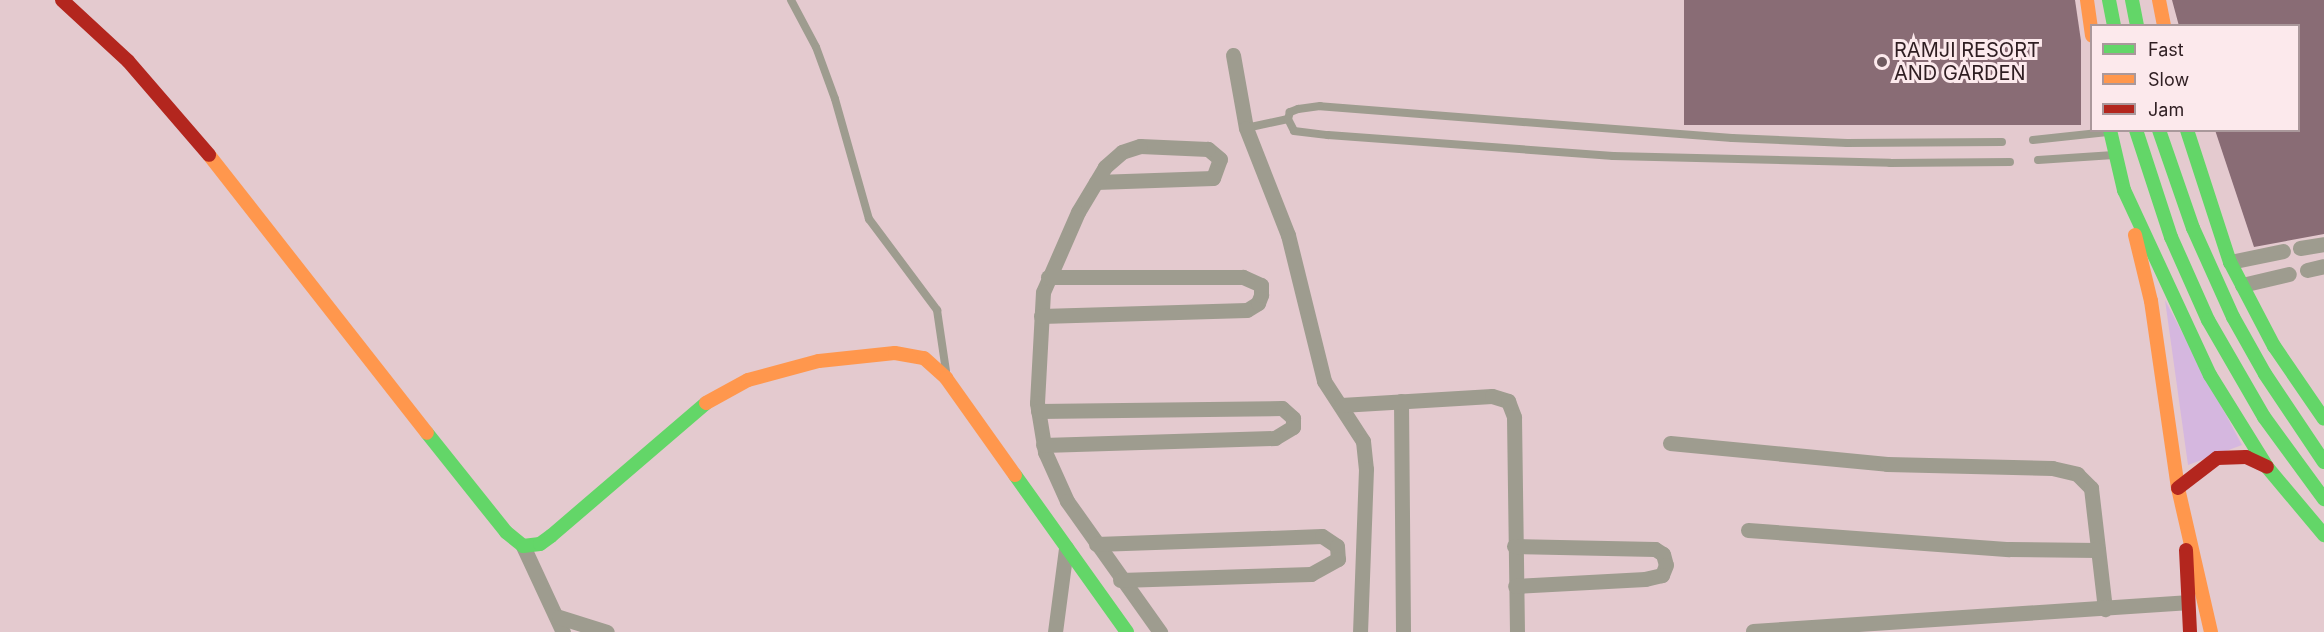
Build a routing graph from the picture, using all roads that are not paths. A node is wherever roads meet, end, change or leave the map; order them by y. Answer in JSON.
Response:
{"nodes":[{"id":1,"x":62,"y":0,"type":"edge"},
{"id":2,"x":791,"y":0,"type":"edge"},
{"id":3,"x":2087,"y":0,"type":"edge"},
{"id":4,"x":2109,"y":0,"type":"edge"},
{"id":5,"x":2132,"y":0,"type":"edge"},
{"id":6,"x":2159,"y":0,"type":"edge"},
{"id":7,"x":2114,"y":24,"type":"edge"},
{"id":8,"x":2137,"y":24,"type":"edge"},
{"id":9,"x":2164,"y":24,"type":"edge"},
{"id":10,"x":2090,"y":27,"type":"edge"},
{"id":11,"x":1233,"y":55,"type":"dead end"},
{"id":12,"x":1288,"y":119,"type":"junction"},
{"id":13,"x":1246,"y":128,"type":"junction"},
{"id":14,"x":2102,"y":132,"type":"edge"},
{"id":15,"x":2110,"y":132,"type":"edge"},
{"id":16,"x":2137,"y":132,"type":"edge"},
{"id":17,"x":2160,"y":132,"type":"edge"},
{"id":18,"x":2188,"y":132,"type":"edge"},
{"id":19,"x":2034,"y":140,"type":"dead end"},
{"id":20,"x":2002,"y":142,"type":"dead end"},
{"id":21,"x":2116,"y":155,"type":"junction"},
{"id":22,"x":2038,"y":160,"type":"dead end"},
{"id":23,"x":2010,"y":162,"type":"dead end"},
{"id":24,"x":1096,"y":182,"type":"junction"},
{"id":25,"x":2124,"y":190,"type":"junction"},
{"id":26,"x":2324,"y":244,"type":"edge"},
{"id":27,"x":2300,"y":248,"type":"dead end"},
{"id":28,"x":2283,"y":251,"type":"dead end"},
{"id":29,"x":2229,"y":262,"type":"junction"},
{"id":30,"x":2324,"y":266,"type":"edge"},
{"id":31,"x":2307,"y":270,"type":"dead end"},
{"id":32,"x":2289,"y":274,"type":"dead end"},
{"id":33,"x":1048,"y":277,"type":"junction"},
{"id":34,"x":2242,"y":285,"type":"junction"},
{"id":35,"x":1041,"y":316,"type":"junction"},
{"id":36,"x":946,"y":378,"type":"junction"},
{"id":37,"x":1401,"y":401,"type":"junction"},
{"id":38,"x":1341,"y":405,"type":"junction"},
{"id":39,"x":1038,"y":411,"type":"junction"},
{"id":40,"x":2324,"y":419,"type":"edge"},
{"id":41,"x":1670,"y":442,"type":"dead end"},
{"id":42,"x":1043,"y":445,"type":"junction"},
{"id":43,"x":2324,"y":462,"type":"edge"},
{"id":44,"x":2267,"y":467,"type":"junction"},
{"id":45,"x":2178,"y":488,"type":"junction"},
{"id":46,"x":2324,"y":500,"type":"edge"},
{"id":47,"x":2186,"y":519,"type":"junction"},
{"id":48,"x":1748,"y":530,"type":"dead end"},
{"id":49,"x":2324,"y":535,"type":"edge"},
{"id":50,"x":1096,"y":544,"type":"junction"},
{"id":51,"x":523,"y":546,"type":"junction"},
{"id":52,"x":1514,"y":546,"type":"junction"},
{"id":53,"x":1066,"y":548,"type":"junction"},
{"id":54,"x":2098,"y":550,"type":"junction"},
{"id":55,"x":1120,"y":580,"type":"junction"},
{"id":56,"x":1515,"y":586,"type":"junction"},
{"id":57,"x":2186,"y":602,"type":"junction"},
{"id":58,"x":2105,"y":609,"type":"junction"},
{"id":59,"x":559,"y":617,"type":"junction"},
{"id":60,"x":1753,"y":631,"type":"edge"},
{"id":61,"x":563,"y":632,"type":"edge"},
{"id":62,"x":607,"y":632,"type":"edge"},
{"id":63,"x":1055,"y":632,"type":"edge"},
{"id":64,"x":1127,"y":632,"type":"edge"},
{"id":65,"x":1160,"y":632,"type":"edge"},
{"id":66,"x":1360,"y":632,"type":"edge"},
{"id":67,"x":1403,"y":632,"type":"edge"},
{"id":68,"x":1517,"y":632,"type":"edge"},
{"id":69,"x":2190,"y":632,"type":"edge"},
{"id":70,"x":2211,"y":632,"type":"edge"}],
"edges":[{"from":1,"to":51,"type":"main road"},
{"from":2,"to":36,"type":"lane"},
{"from":3,"to":10,"type":"main road"},
{"from":4,"to":7,"type":"main road"},
{"from":5,"to":8,"type":"main road"},
{"from":6,"to":9,"type":"main road"},
{"from":11,"to":13,"type":"street"},
{"from":12,"to":13,"type":"lane"},
{"from":12,"to":20,"type":"lane"},
{"from":12,"to":23,"type":"lane"},
{"from":13,"to":38,"type":"street"},
{"from":14,"to":19,"type":"lane"},
{"from":15,"to":21,"type":"main road"},
{"from":16,"to":46,"type":"main road"},
{"from":17,"to":43,"type":"main road"},
{"from":18,"to":29,"type":"main road"},
{"from":21,"to":22,"type":"lane"},
{"from":21,"to":25,"type":"main road"},
{"from":24,"to":24,"type":"street"},
{"from":24,"to":33,"type":"street"},
{"from":25,"to":44,"type":"main road"},
{"from":25,"to":45,"type":"main road"},
{"from":26,"to":27,"type":"street"},
{"from":28,"to":29,"type":"street"},
{"from":29,"to":34,"type":"main road"},
{"from":30,"to":31,"type":"street"},
{"from":32,"to":34,"type":"street"},
{"from":33,"to":35,"type":"street"},
{"from":33,"to":35,"type":"street"},
{"from":34,"to":40,"type":"main road"},
{"from":35,"to":39,"type":"street"},
{"from":36,"to":51,"type":"main road"},
{"from":36,"to":53,"type":"main road"},
{"from":37,"to":38,"type":"street"},
{"from":37,"to":52,"type":"street"},
{"from":37,"to":67,"type":"street"},
{"from":38,"to":66,"type":"street"},
{"from":39,"to":42,"type":"street"},
{"from":39,"to":42,"type":"street"},
{"from":41,"to":54,"type":"street"},
{"from":42,"to":50,"type":"street"},
{"from":44,"to":45,"type":"main road"},
{"from":44,"to":49,"type":"main road"},
{"from":45,"to":47,"type":"main road"},
{"from":47,"to":57,"type":"main road"},
{"from":47,"to":70,"type":"main road"},
{"from":48,"to":54,"type":"street"},
{"from":50,"to":55,"type":"street"},
{"from":50,"to":55,"type":"street"},
{"from":51,"to":59,"type":"street"},
{"from":52,"to":56,"type":"street"},
{"from":52,"to":56,"type":"street"},
{"from":53,"to":63,"type":"street"},
{"from":53,"to":64,"type":"main road"},
{"from":54,"to":58,"type":"street"},
{"from":55,"to":65,"type":"street"},
{"from":56,"to":68,"type":"street"},
{"from":57,"to":58,"type":"street"},
{"from":57,"to":69,"type":"main road"},
{"from":58,"to":60,"type":"street"},
{"from":59,"to":61,"type":"street"},
{"from":59,"to":62,"type":"street"}]}
